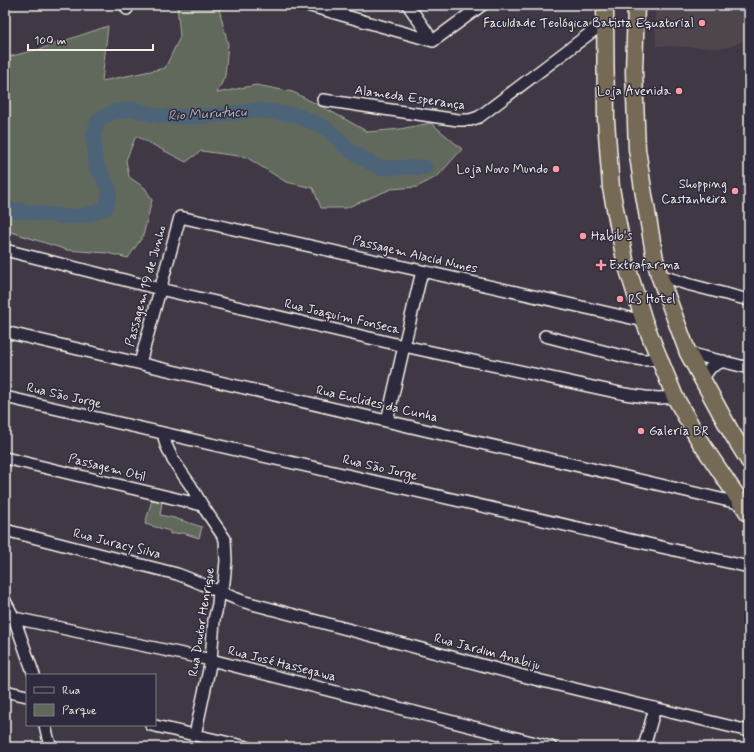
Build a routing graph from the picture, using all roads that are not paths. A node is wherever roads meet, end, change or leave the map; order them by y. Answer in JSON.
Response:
{"nodes":[{"id":1,"x":307,"y":5,"type":"edge"},
{"id":2,"x":408,"y":5,"type":"edge"},
{"id":3,"x":482,"y":5,"type":"edge"},
{"id":4,"x":605,"y":5,"type":"edge"},
{"id":5,"x":636,"y":5,"type":"edge"},
{"id":6,"x":605,"y":22,"type":"junction"},
{"id":7,"x":433,"y":41,"type":"junction"},
{"id":8,"x":323,"y":100,"type":"dead end"},
{"id":9,"x":180,"y":217,"type":"joint"},
{"id":10,"x":5,"y":250,"type":"edge"},
{"id":11,"x":422,"y":271,"type":"junction"},
{"id":12,"x":659,"y":275,"type":"junction"},
{"id":13,"x":160,"y":289,"type":"junction"},
{"id":14,"x":749,"y":300,"type":"edge"},
{"id":15,"x":644,"y":321,"type":"junction"},
{"id":16,"x":5,"y":332,"type":"edge"},
{"id":17,"x":545,"y":336,"type":"dead end"},
{"id":18,"x":404,"y":346,"type":"junction"},
{"id":19,"x":688,"y":353,"type":"junction"},
{"id":20,"x":660,"y":359,"type":"junction"},
{"id":21,"x":723,"y":361,"type":"junction"},
{"id":22,"x":140,"y":363,"type":"junction"},
{"id":23,"x":749,"y":368,"type":"edge"},
{"id":24,"x":702,"y":379,"type":"junction"},
{"id":25,"x":5,"y":397,"type":"edge"},
{"id":26,"x":675,"y":397,"type":"junction"},
{"id":27,"x":388,"y":421,"type":"junction"},
{"id":28,"x":163,"y":433,"type":"junction"},
{"id":29,"x":5,"y":458,"type":"edge"},
{"id":30,"x":749,"y":461,"type":"edge"},
{"id":31,"x":202,"y":505,"type":"junction"},
{"id":32,"x":746,"y":509,"type":"edge"},
{"id":33,"x":5,"y":530,"type":"edge"},
{"id":34,"x":749,"y":567,"type":"edge"},
{"id":35,"x":219,"y":592,"type":"junction"},
{"id":36,"x":5,"y":601,"type":"edge"},
{"id":37,"x":9,"y":617,"type":"edge"},
{"id":38,"x":211,"y":660,"type":"junction"},
{"id":39,"x":34,"y":674,"type":"edge"},
{"id":40,"x":5,"y":691,"type":"edge"},
{"id":41,"x":26,"y":696,"type":"edge"},
{"id":42,"x":655,"y":708,"type":"junction"},
{"id":43,"x":46,"y":726,"type":"edge"},
{"id":44,"x":155,"y":726,"type":"edge"},
{"id":45,"x":749,"y":731,"type":"edge"},
{"id":46,"x":195,"y":735,"type":"junction"},
{"id":47,"x":51,"y":747,"type":"edge"},
{"id":48,"x":247,"y":747,"type":"edge"},
{"id":49,"x":551,"y":747,"type":"edge"},
{"id":50,"x":644,"y":747,"type":"edge"}],
"edges":[{"from":1,"to":7,"type":"street"},
{"from":2,"to":7,"type":"street"},
{"from":3,"to":7,"type":"street"},
{"from":4,"to":6,"type":"highway"},
{"from":5,"to":12,"type":"highway"},
{"from":6,"to":8,"type":"street","name":"Alameda Esperança"},
{"from":6,"to":15,"type":"highway"},
{"from":9,"to":11,"type":"street","name":"Passagem Alacid Nunes"},
{"from":9,"to":13,"type":"street","name":"Passagem 19 de Junho"},
{"from":10,"to":13,"type":"street","name":"Rua Joaquim Fonseca"},
{"from":11,"to":15,"type":"street","name":"Passagem Alacid Nunes"},
{"from":11,"to":18,"type":"street"},
{"from":12,"to":14,"type":"street"},
{"from":12,"to":19,"type":"highway"},
{"from":13,"to":18,"type":"street","name":"Rua Joaquim Fonseca"},
{"from":13,"to":22,"type":"street","name":"Passagem 19 de Junho"},
{"from":15,"to":20,"type":"highway"},
{"from":16,"to":22,"type":"street","name":"Rua Euclides da Cunha"},
{"from":17,"to":20,"type":"street"},
{"from":18,"to":26,"type":"street","name":"Rua Joaquim Fonseca"},
{"from":18,"to":27,"type":"street"},
{"from":19,"to":21,"type":"street"},
{"from":19,"to":24,"type":"highway"},
{"from":20,"to":26,"type":"highway"},
{"from":21,"to":23,"type":"street"},
{"from":21,"to":24,"type":"street"},
{"from":22,"to":27,"type":"street","name":"Rua Euclides da Cunha"},
{"from":24,"to":30,"type":"highway"},
{"from":25,"to":28,"type":"street","name":"Rua São Jorge"},
{"from":26,"to":32,"type":"highway"},
{"from":27,"to":32,"type":"street","name":"Rua Euclides da Cunha"},
{"from":28,"to":31,"type":"street","name":"Rua Doutor Henrique"},
{"from":28,"to":34,"type":"street","name":"Rua São Jorge"},
{"from":29,"to":31,"type":"street","name":"Passagem Otil"},
{"from":31,"to":35,"type":"street","name":"Rua Doutor Henrique"},
{"from":33,"to":35,"type":"street","name":"Rua Juracy Silva"},
{"from":35,"to":38,"type":"street","name":"Rua Doutor Henrique"},
{"from":35,"to":42,"type":"street","name":"Rua Jardim Anabiju"},
{"from":36,"to":37,"type":"street"},
{"from":37,"to":38,"type":"street","name":"Rua José Hassegawa"},
{"from":37,"to":39,"type":"street"},
{"from":38,"to":46,"type":"street","name":"Rua Doutor Henrique"},
{"from":38,"to":49,"type":"street","name":"Rua José Hassegawa"},
{"from":40,"to":41,"type":"street"},
{"from":42,"to":45,"type":"street","name":"Rua Jardim Anabiju"},
{"from":42,"to":50,"type":"street"},
{"from":43,"to":47,"type":"street"},
{"from":44,"to":46,"type":"street"},
{"from":46,"to":48,"type":"street"}]}
